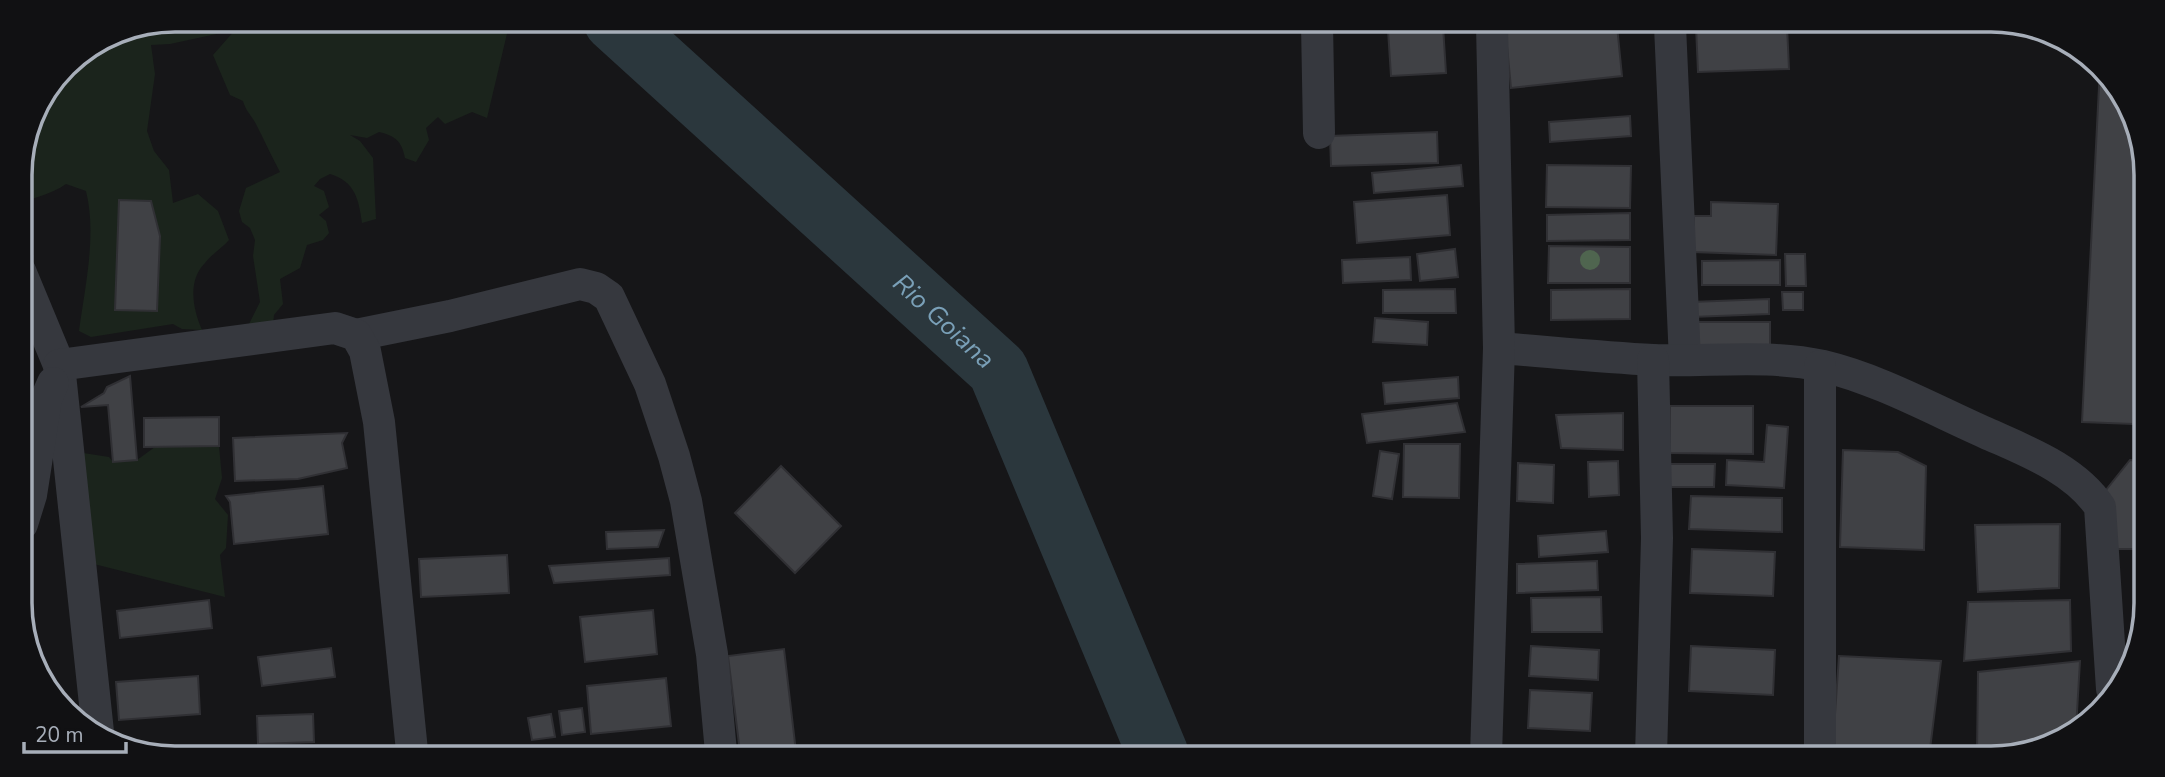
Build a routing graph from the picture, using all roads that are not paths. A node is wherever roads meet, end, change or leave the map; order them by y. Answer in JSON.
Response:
{"nodes":[{"id":1,"x":1317,"y":32,"type":"edge"},
{"id":2,"x":1492,"y":32,"type":"edge"},
{"id":3,"x":1670,"y":32,"type":"edge"},
{"id":4,"x":1319,"y":132,"type":"dead end"},
{"id":5,"x":32,"y":299,"type":"edge"},
{"id":6,"x":356,"y":335,"type":"junction"},
{"id":7,"x":1499,"y":348,"type":"junction"},
{"id":8,"x":1653,"y":360,"type":"junction"},
{"id":9,"x":1685,"y":360,"type":"junction"},
{"id":10,"x":60,"y":365,"type":"junction"},
{"id":11,"x":1820,"y":366,"type":"junction"},
{"id":12,"x":32,"y":489,"type":"edge"},
{"id":13,"x":2111,"y":678,"type":"edge"},
{"id":14,"x":97,"y":722,"type":"edge"},
{"id":15,"x":1486,"y":745,"type":"edge"},
{"id":16,"x":1651,"y":745,"type":"edge"},
{"id":17,"x":1820,"y":745,"type":"edge"},
{"id":18,"x":411,"y":746,"type":"edge"},
{"id":19,"x":720,"y":746,"type":"edge"}],
"edges":[{"from":1,"to":4,"type":"street"},
{"from":2,"to":7,"type":"street"},
{"from":3,"to":9,"type":"street"},
{"from":5,"to":10,"type":"street"},
{"from":6,"to":10,"type":"street"},
{"from":6,"to":18,"type":"street"},
{"from":6,"to":19,"type":"street"},
{"from":7,"to":8,"type":"street"},
{"from":7,"to":15,"type":"street"},
{"from":8,"to":9,"type":"street"},
{"from":8,"to":16,"type":"street"},
{"from":9,"to":11,"type":"street"},
{"from":10,"to":12,"type":"street"},
{"from":10,"to":14,"type":"street"},
{"from":11,"to":13,"type":"street"},
{"from":11,"to":17,"type":"street"}]}
